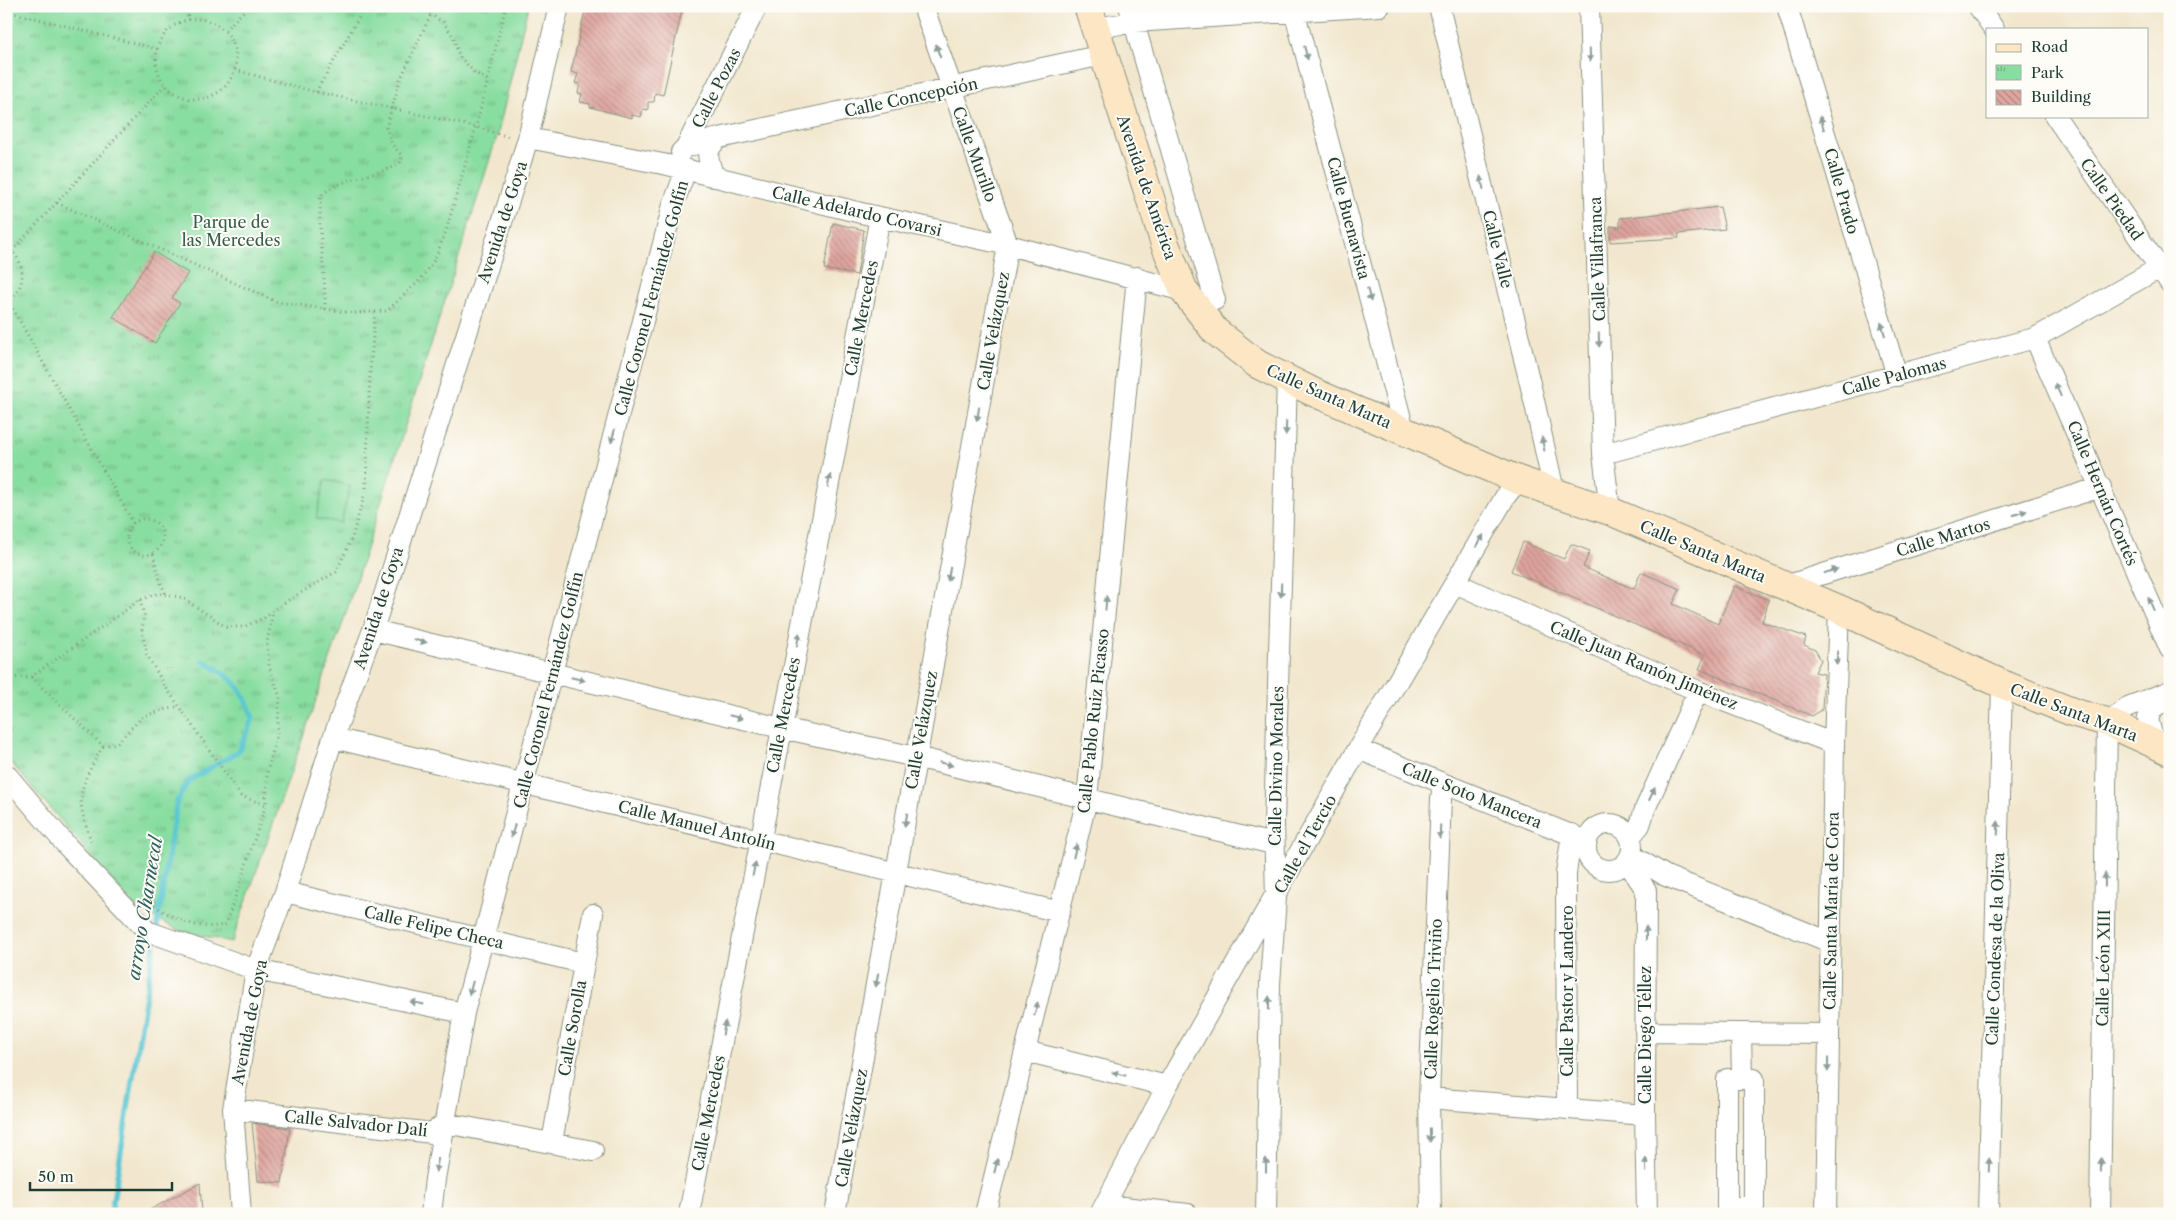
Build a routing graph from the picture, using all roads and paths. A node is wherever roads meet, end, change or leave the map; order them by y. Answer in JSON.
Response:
{"nodes":[{"id":1,"x":184,"y":6,"type":"edge"},
{"id":2,"x":249,"y":6,"type":"edge"},
{"id":3,"x":368,"y":6,"type":"edge"},
{"id":4,"x":417,"y":6,"type":"edge"},
{"id":5,"x":435,"y":6,"type":"edge"},
{"id":6,"x":506,"y":6,"type":"edge"},
{"id":7,"x":559,"y":6,"type":"edge"},
{"id":8,"x":757,"y":6,"type":"edge"},
{"id":9,"x":923,"y":6,"type":"edge"},
{"id":10,"x":1380,"y":6,"type":"edge"},
{"id":11,"x":1439,"y":6,"type":"edge"},
{"id":12,"x":1588,"y":6,"type":"edge"},
{"id":13,"x":1787,"y":6,"type":"edge"},
{"id":14,"x":1978,"y":6,"type":"edge"},
{"id":15,"x":1294,"y":10,"type":"edge"},
{"id":16,"x":6,"y":11,"type":"edge"},
{"id":17,"x":432,"y":14,"type":"junction"},
{"id":18,"x":1131,"y":14,"type":"edge"},
{"id":19,"x":1092,"y":17,"type":"edge"},
{"id":20,"x":189,"y":19,"type":"junction"},
{"id":21,"x":1993,"y":28,"type":"edge"},
{"id":22,"x":225,"y":30,"type":"junction"},
{"id":23,"x":157,"y":50,"type":"junction"},
{"id":24,"x":1103,"y":55,"type":"junction"},
{"id":25,"x":235,"y":70,"type":"junction"},
{"id":26,"x":488,"y":82,"type":"junction"},
{"id":27,"x":165,"y":85,"type":"junction"},
{"id":28,"x":952,"y":89,"type":"junction"},
{"id":29,"x":316,"y":92,"type":"junction"},
{"id":30,"x":392,"y":109,"type":"junction"},
{"id":31,"x":2055,"y":118,"type":"edge"},
{"id":32,"x":476,"y":127,"type":"junction"},
{"id":33,"x":719,"y":138,"type":"junction"},
{"id":34,"x":528,"y":140,"type":"junction"},
{"id":35,"x":686,"y":148,"type":"junction"},
{"id":36,"x":677,"y":168,"type":"junction"},
{"id":37,"x":714,"y":177,"type":"junction"},
{"id":38,"x":57,"y":203,"type":"junction"},
{"id":39,"x":880,"y":217,"type":"junction"},
{"id":40,"x":1008,"y":245,"type":"junction"},
{"id":41,"x":6,"y":247,"type":"edge"},
{"id":42,"x":12,"y":251,"type":"junction"},
{"id":43,"x":2167,"y":271,"type":"edge"},
{"id":44,"x":1137,"y":277,"type":"junction"},
{"id":45,"x":1184,"y":291,"type":"junction"},
{"id":46,"x":1215,"y":300,"type":"dead end"},
{"id":47,"x":7,"y":301,"type":"edge"},
{"id":48,"x":325,"y":309,"type":"junction"},
{"id":49,"x":375,"y":312,"type":"junction"},
{"id":50,"x":2035,"y":338,"type":"junction"},
{"id":51,"x":1237,"y":350,"type":"joint"},
{"id":52,"x":1897,"y":376,"type":"junction"},
{"id":53,"x":1287,"y":379,"type":"junction"},
{"id":54,"x":1404,"y":430,"type":"junction"},
{"id":55,"x":1603,"y":454,"type":"junction"},
{"id":56,"x":1518,"y":480,"type":"junction"},
{"id":57,"x":2101,"y":487,"type":"junction"},
{"id":58,"x":1554,"y":492,"type":"junction"},
{"id":59,"x":1610,"y":511,"type":"junction"},
{"id":60,"x":133,"y":523,"type":"junction"},
{"id":61,"x":153,"y":554,"type":"junction"},
{"id":62,"x":1455,"y":583,"type":"junction"},
{"id":63,"x":1785,"y":586,"type":"junction"},
{"id":64,"x":166,"y":595,"type":"junction"},
{"id":65,"x":140,"y":600,"type":"junction"},
{"id":66,"x":1839,"y":609,"type":"junction"},
{"id":67,"x":273,"y":611,"type":"junction"},
{"id":68,"x":372,"y":630,"type":"junction"},
{"id":69,"x":2170,"y":649,"type":"edge"},
{"id":70,"x":552,"y":672,"type":"junction"},
{"id":71,"x":7,"y":676,"type":"edge"},
{"id":72,"x":31,"y":677,"type":"junction"},
{"id":73,"x":2002,"y":684,"type":"junction"},
{"id":74,"x":1698,"y":691,"type":"junction"},
{"id":75,"x":2170,"y":691,"type":"edge"},
{"id":76,"x":2170,"y":697,"type":"edge"},
{"id":77,"x":179,"y":706,"type":"junction"},
{"id":78,"x":2106,"y":722,"type":"junction"},
{"id":79,"x":781,"y":728,"type":"junction"},
{"id":80,"x":333,"y":738,"type":"junction"},
{"id":81,"x":1834,"y":744,"type":"junction"},
{"id":82,"x":103,"y":746,"type":"junction"},
{"id":83,"x":2162,"y":747,"type":"edge"},
{"id":84,"x":1358,"y":749,"type":"junction"},
{"id":85,"x":916,"y":757,"type":"junction"},
{"id":86,"x":6,"y":774,"type":"edge"},
{"id":87,"x":525,"y":783,"type":"junction"},
{"id":88,"x":1444,"y":784,"type":"junction"},
{"id":89,"x":1088,"y":799,"type":"junction"},
{"id":90,"x":266,"y":805,"type":"junction"},
{"id":91,"x":759,"y":840,"type":"junction"},
{"id":92,"x":1274,"y":844,"type":"junction"},
{"id":93,"x":1582,"y":845,"type":"junction"},
{"id":94,"x":98,"y":850,"type":"dead end"},
{"id":95,"x":1629,"y":851,"type":"junction"},
{"id":96,"x":896,"y":873,"type":"junction"},
{"id":97,"x":1566,"y":873,"type":"junction"},
{"id":98,"x":285,"y":892,"type":"junction"},
{"id":99,"x":1276,"y":897,"type":"junction"},
{"id":100,"x":144,"y":898,"type":"dead end"},
{"id":101,"x":1060,"y":912,"type":"junction"},
{"id":102,"x":593,"y":914,"type":"dead end"},
{"id":103,"x":484,"y":939,"type":"junction"},
{"id":104,"x":1830,"y":942,"type":"junction"},
{"id":105,"x":583,"y":963,"type":"junction"},
{"id":106,"x":256,"y":970,"type":"junction"},
{"id":107,"x":464,"y":1014,"type":"junction"},
{"id":108,"x":1645,"y":1032,"type":"junction"},
{"id":109,"x":1741,"y":1033,"type":"junction"},
{"id":110,"x":1829,"y":1034,"type":"junction"},
{"id":111,"x":1025,"y":1051,"type":"junction"},
{"id":112,"x":1742,"y":1079,"type":"junction"},
{"id":113,"x":1167,"y":1086,"type":"junction"},
{"id":114,"x":1429,"y":1098,"type":"junction"},
{"id":115,"x":233,"y":1109,"type":"junction"},
{"id":116,"x":1567,"y":1109,"type":"junction"},
{"id":117,"x":1645,"y":1115,"type":"junction"},
{"id":118,"x":445,"y":1123,"type":"junction"},
{"id":119,"x":552,"y":1142,"type":"junction"},
{"id":120,"x":593,"y":1151,"type":"dead end"},
{"id":121,"x":1102,"y":1209,"type":"edge"},
{"id":122,"x":1740,"y":1210,"type":"edge"},
{"id":123,"x":241,"y":1214,"type":"edge"},
{"id":124,"x":431,"y":1214,"type":"edge"},
{"id":125,"x":689,"y":1214,"type":"edge"},
{"id":126,"x":835,"y":1214,"type":"edge"},
{"id":127,"x":985,"y":1214,"type":"edge"},
{"id":128,"x":1188,"y":1214,"type":"edge"},
{"id":129,"x":1266,"y":1214,"type":"edge"},
{"id":130,"x":1431,"y":1214,"type":"edge"},
{"id":131,"x":1647,"y":1214,"type":"edge"},
{"id":132,"x":1826,"y":1214,"type":"edge"},
{"id":133,"x":1988,"y":1214,"type":"edge"},
{"id":134,"x":2100,"y":1214,"type":"edge"}],
"edges":[{"from":1,"to":20,"type":"path"},
{"from":2,"to":22,"type":"path"},
{"from":3,"to":29,"type":"path"},
{"from":4,"to":17,"type":"path"},
{"from":5,"to":17,"type":"path"},
{"from":6,"to":26,"type":"path"},
{"from":7,"to":34,"type":"street","name":"Avenida de Goya"},
{"from":8,"to":35,"type":"street","name":"Calle Pozas"},
{"from":28,"to":9,"type":"street","name":"Calle Murillo","one_way":true},
{"from":10,"to":15,"type":"street"},
{"from":58,"to":11,"type":"street","name":"Calle Valle","one_way":true},
{"from":12,"to":55,"type":"street","name":"Calle Villafranca","one_way":true},
{"from":52,"to":13,"type":"street","name":"Calle Prado","one_way":true},
{"from":14,"to":21,"type":"street"},
{"from":15,"to":18,"type":"street"},
{"from":15,"to":54,"type":"street","name":"Calle Buenavista","one_way":true},
{"from":16,"to":23,"type":"path"},
{"from":17,"to":26,"type":"path"},
{"from":17,"to":30,"type":"path"},
{"from":18,"to":19,"type":"street"},
{"from":18,"to":46,"type":"street","name":"Avenida de América"},
{"from":19,"to":24,"type":"street","name":"Avenida de América"},
{"from":20,"to":22,"type":"path"},
{"from":20,"to":23,"type":"path"},
{"from":22,"to":25,"type":"path"},
{"from":23,"to":27,"type":"path"},
{"from":24,"to":28,"type":"street","name":"Calle Concepción"},
{"from":24,"to":45,"type":"street","name":"Avenida de América"},
{"from":25,"to":27,"type":"path"},
{"from":25,"to":29,"type":"path"},
{"from":26,"to":32,"type":"path"},
{"from":27,"to":38,"type":"path"},
{"from":28,"to":33,"type":"street","name":"Calle Concepción"},
{"from":28,"to":40,"type":"street","name":"Calle Murillo"},
{"from":29,"to":30,"type":"path"},
{"from":30,"to":32,"type":"path"},
{"from":30,"to":48,"type":"path"},
{"from":31,"to":43,"type":"street","name":"Calle Piedad"},
{"from":32,"to":34,"type":"path"},
{"from":32,"to":49,"type":"path"},
{"from":33,"to":35,"type":"street","name":"Calle Concepción"},
{"from":33,"to":37,"type":"street"},
{"from":34,"to":36,"type":"street","name":"Calle Adelardo Covarsi"},
{"from":34,"to":68,"type":"street","name":"Avenida de Goya"},
{"from":35,"to":36,"type":"street","name":"Calle Pozas"},
{"from":36,"to":37,"type":"street","name":"Calle Adelardo Covarsi"},
{"from":36,"to":70,"type":"street","name":"Calle Coronel Fernández Golfín","one_way":true},
{"from":37,"to":39,"type":"street","name":"Calle Adelardo Covarsi"},
{"from":38,"to":42,"type":"path"},
{"from":38,"to":48,"type":"path"},
{"from":39,"to":40,"type":"street","name":"Calle Adelardo Covarsi"},
{"from":79,"to":39,"type":"street","name":"Calle Mercedes","one_way":true},
{"from":40,"to":44,"type":"street","name":"Calle Adelardo Covarsi"},
{"from":40,"to":85,"type":"street","name":"Calle Velázquez","one_way":true},
{"from":41,"to":42,"type":"path"},
{"from":42,"to":47,"type":"path"},
{"from":43,"to":50,"type":"street","name":"Calle Palomas"},
{"from":44,"to":45,"type":"street","name":"Calle Adelardo Covarsi"},
{"from":89,"to":44,"type":"street","name":"Calle Pablo Ruiz Picasso","one_way":true},
{"from":45,"to":51,"type":"street","name":"Avenida de América"},
{"from":47,"to":60,"type":"path"},
{"from":48,"to":49,"type":"path"},
{"from":49,"to":67,"type":"path"},
{"from":50,"to":52,"type":"street","name":"Calle Palomas"},
{"from":57,"to":50,"type":"street","name":"Calle Hernán Cortés","one_way":true},
{"from":51,"to":53,"type":"street","name":"Calle Santa Marta"},
{"from":52,"to":55,"type":"street","name":"Calle Palomas"},
{"from":53,"to":54,"type":"street","name":"Calle Santa Marta"},
{"from":53,"to":92,"type":"street","name":"Calle Divino Morales","one_way":true},
{"from":54,"to":56,"type":"street","name":"Calle Santa Marta"},
{"from":55,"to":59,"type":"street","name":"Calle Villafranca"},
{"from":56,"to":58,"type":"street","name":"Calle Santa Marta"},
{"from":62,"to":56,"type":"street","name":"Calle el Tercio","one_way":true},
{"from":63,"to":57,"type":"street","name":"Calle Martos","one_way":true},
{"from":69,"to":57,"type":"street","name":"Calle Hernán Cortés","one_way":true},
{"from":58,"to":59,"type":"street","name":"Calle Santa Marta"},
{"from":59,"to":63,"type":"street","name":"Calle Santa Marta"},
{"from":60,"to":61,"type":"path"},
{"from":60,"to":61,"type":"path"},
{"from":61,"to":64,"type":"path"},
{"from":62,"to":74,"type":"street","name":"Calle Juan Ramón Jiménez"},
{"from":62,"to":84,"type":"street","name":"Calle el Tercio"},
{"from":63,"to":66,"type":"street","name":"Calle Santa Marta"},
{"from":64,"to":65,"type":"path"},
{"from":64,"to":67,"type":"path"},
{"from":65,"to":72,"type":"path"},
{"from":65,"to":77,"type":"path"},
{"from":66,"to":73,"type":"street","name":"Calle Santa Marta"},
{"from":66,"to":81,"type":"street","name":"Calle Santa María de Cora","one_way":true},
{"from":67,"to":90,"type":"path"},
{"from":68,"to":70,"type":"street","one_way":true},
{"from":68,"to":80,"type":"street","name":"Avenida de Goya"},
{"from":70,"to":79,"type":"street","one_way":true},
{"from":70,"to":87,"type":"street","name":"Calle Coronel Fernández Golfín"},
{"from":71,"to":72,"type":"path"},
{"from":72,"to":82,"type":"path"},
{"from":73,"to":78,"type":"street","name":"Calle Santa Marta"},
{"from":133,"to":73,"type":"street","name":"Calle Condesa de la Oliva","one_way":true},
{"from":74,"to":81,"type":"street","name":"Calle Juan Ramón Jiménez"},
{"from":95,"to":74,"type":"street","one_way":true},
{"from":75,"to":78,"type":"street"},
{"from":76,"to":83,"type":"street"},
{"from":77,"to":82,"type":"path"},
{"from":77,"to":90,"type":"path"},
{"from":78,"to":83,"type":"street","name":"Calle Santa Marta"},
{"from":134,"to":78,"type":"street","name":"Calle León XIII","one_way":true},
{"from":79,"to":85,"type":"street"},
{"from":79,"to":91,"type":"street","name":"Calle Mercedes"},
{"from":80,"to":87,"type":"street","name":"Calle Manuel Antolín"},
{"from":80,"to":98,"type":"street","name":"Avenida de Goya"},
{"from":81,"to":104,"type":"street","name":"Calle Santa María de Cora"},
{"from":82,"to":94,"type":"path"},
{"from":84,"to":88,"type":"street","name":"Calle Soto Mancera"},
{"from":84,"to":99,"type":"street","name":"Calle el Tercio"},
{"from":85,"to":89,"type":"street","one_way":true},
{"from":85,"to":96,"type":"street","name":"Calle Velázquez","one_way":true},
{"from":86,"to":106,"type":"street"},
{"from":87,"to":91,"type":"street","name":"Calle Manuel Antolín"},
{"from":87,"to":103,"type":"street","name":"Calle Coronel Fernández Golfín","one_way":true},
{"from":88,"to":93,"type":"street","name":"Calle Soto Mancera"},
{"from":88,"to":114,"type":"street","name":"Calle Rogelio Triviño","one_way":true},
{"from":89,"to":92,"type":"street"},
{"from":101,"to":89,"type":"street","name":"Calle Pablo Ruiz Picasso","one_way":true},
{"from":90,"to":100,"type":"path"},
{"from":91,"to":96,"type":"street","name":"Calle Manuel Antolín"},
{"from":125,"to":91,"type":"street","name":"Calle Mercedes","one_way":true},
{"from":92,"to":99,"type":"street","name":"Calle Divino Morales"},
{"from":93,"to":95,"type":"street"},
{"from":93,"to":95,"type":"street"},
{"from":93,"to":97,"type":"street","name":"Calle Pastor y Landero"},
{"from":93,"to":97,"type":"street"},
{"from":95,"to":104,"type":"street"},
{"from":108,"to":95,"type":"street","name":"Calle Diego Téllez","one_way":true},
{"from":96,"to":101,"type":"street","name":"Calle Manuel Antolín"},
{"from":96,"to":126,"type":"street","name":"Calle Velázquez","one_way":true},
{"from":97,"to":116,"type":"street","name":"Calle Pastor y Landero"},
{"from":98,"to":103,"type":"street","name":"Calle Felipe Checa"},
{"from":98,"to":106,"type":"street","name":"Avenida de Goya"},
{"from":99,"to":113,"type":"street","name":"Calle el Tercio"},
{"from":129,"to":99,"type":"street","name":"Calle Divino Morales","one_way":true},
{"from":111,"to":101,"type":"street","name":"Calle Pablo Ruiz Picasso","one_way":true},
{"from":102,"to":105,"type":"street","name":"Calle Sorolla"},
{"from":103,"to":105,"type":"street","name":"Calle Felipe Checa"},
{"from":103,"to":107,"type":"street","name":"Calle Coronel Fernández Golfín","one_way":true},
{"from":104,"to":110,"type":"street","name":"Calle Santa María de Cora"},
{"from":105,"to":119,"type":"street","name":"Calle Sorolla"},
{"from":107,"to":106,"type":"street","one_way":true},
{"from":106,"to":115,"type":"street","name":"Avenida de Goya"},
{"from":107,"to":118,"type":"street","name":"Calle Coronel Fernández Golfín"},
{"from":108,"to":109,"type":"street"},
{"from":108,"to":117,"type":"street","name":"Calle Diego Téllez"},
{"from":109,"to":110,"type":"street"},
{"from":109,"to":112,"type":"street"},
{"from":110,"to":132,"type":"street","name":"Calle Santa María de Cora","one_way":true},
{"from":113,"to":111,"type":"street","one_way":true},
{"from":127,"to":111,"type":"street","name":"Calle Pablo Ruiz Picasso","one_way":true},
{"from":112,"to":122,"type":"street"},
{"from":112,"to":122,"type":"street"},
{"from":113,"to":121,"type":"street","name":"Calle el Tercio"},
{"from":114,"to":116,"type":"street"},
{"from":114,"to":130,"type":"street","name":"Calle Rogelio Triviño","one_way":true},
{"from":115,"to":118,"type":"street","name":"Calle Salvador Dalí"},
{"from":115,"to":123,"type":"street","name":"Avenida de Goya"},
{"from":116,"to":117,"type":"street"},
{"from":131,"to":117,"type":"street","name":"Calle Diego Téllez","one_way":true},
{"from":118,"to":119,"type":"street","name":"Calle Salvador Dalí"},
{"from":118,"to":124,"type":"street","name":"Calle Coronel Fernández Golfín","one_way":true},
{"from":119,"to":120,"type":"street","name":"Calle Salvador Dalí"},
{"from":121,"to":128,"type":"street"}]}
